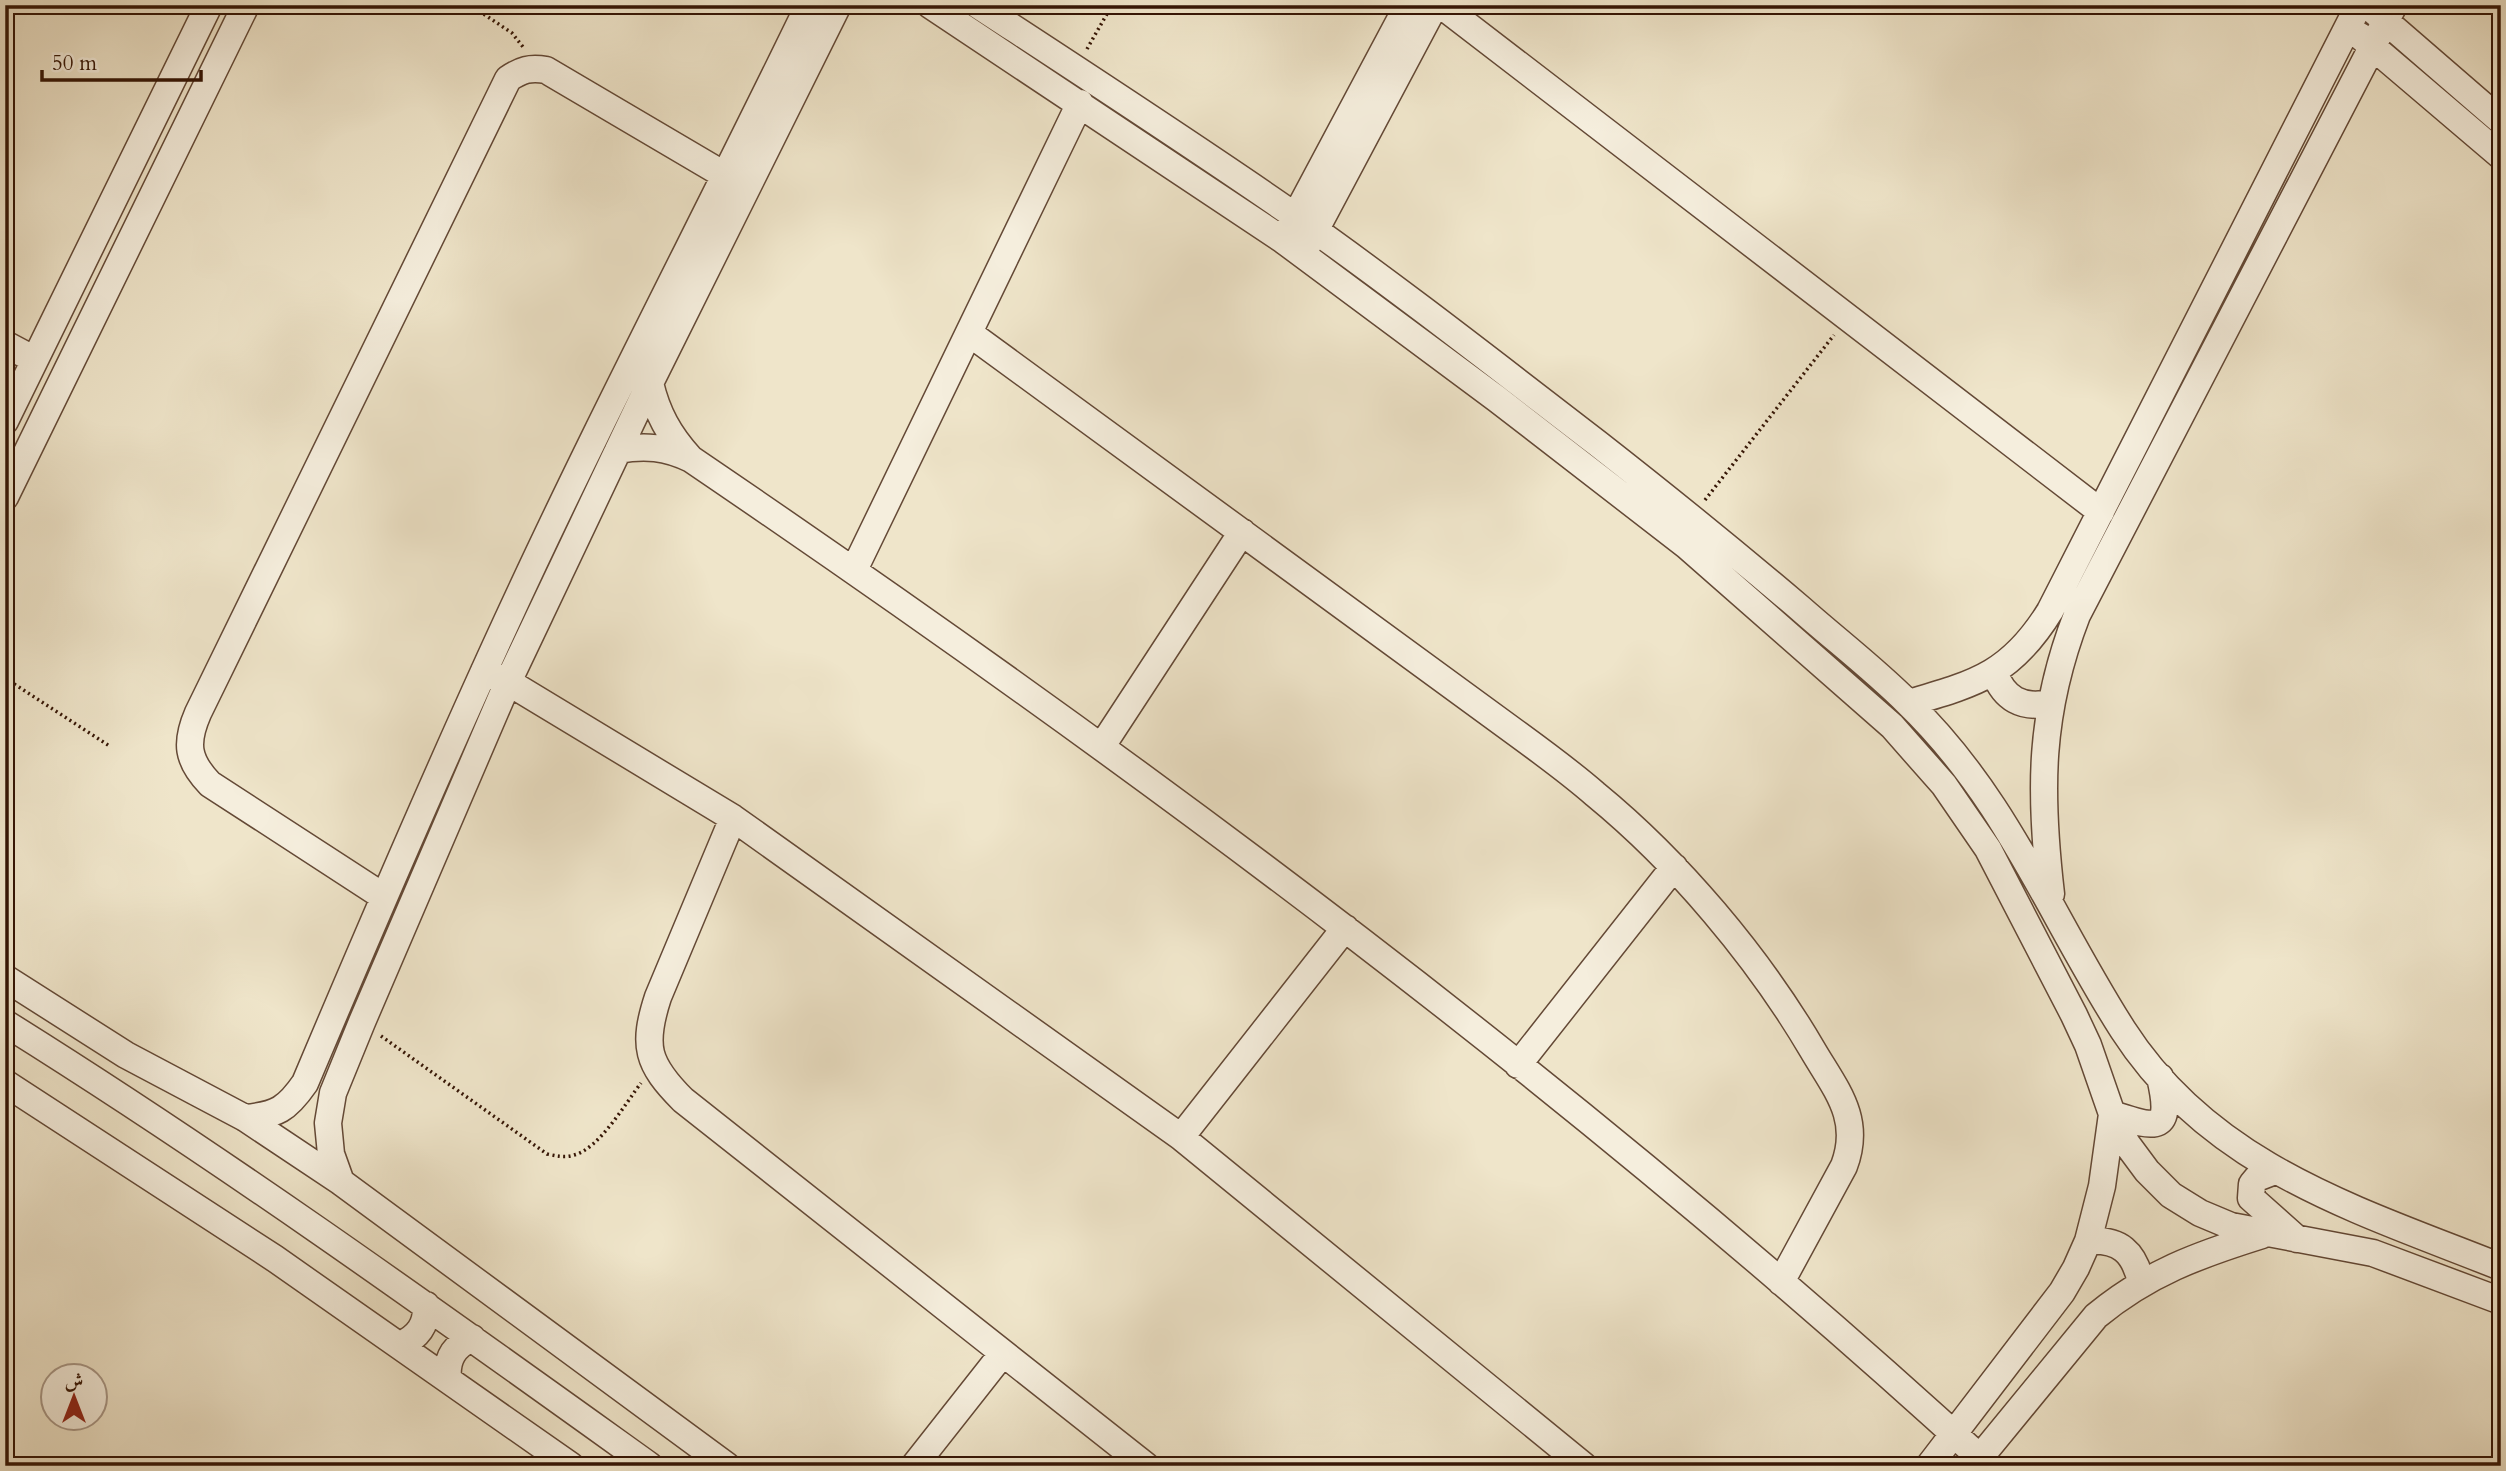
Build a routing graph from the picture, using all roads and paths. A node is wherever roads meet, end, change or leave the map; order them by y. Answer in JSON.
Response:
{"nodes":[{"id":1,"x":209,"y":5,"type":"edge"},
{"id":2,"x":246,"y":5,"type":"edge"},
{"id":3,"x":470,"y":5,"type":"edge"},
{"id":4,"x":809,"y":5,"type":"edge"},
{"id":5,"x":838,"y":5,"type":"edge"},
{"id":6,"x":930,"y":5,"type":"edge"},
{"id":7,"x":978,"y":5,"type":"edge"},
{"id":8,"x":1112,"y":5,"type":"edge"},
{"id":9,"x":1408,"y":5,"type":"edge"},
{"id":10,"x":1435,"y":5,"type":"edge"},
{"id":11,"x":1441,"y":5,"type":"edge"},
{"id":12,"x":2382,"y":11,"type":"edge"},
{"id":13,"x":2353,"y":15,"type":"edge"},
{"id":14,"x":2372,"y":46,"type":"junction"},
{"id":15,"x":533,"y":68,"type":"junction"},
{"id":16,"x":1076,"y":69,"type":"junction"},
{"id":17,"x":1080,"y":103,"type":"junction"},
{"id":18,"x":2501,"y":121,"type":"edge"},
{"id":19,"x":2501,"y":156,"type":"edge"},
{"id":20,"x":726,"y":176,"type":"junction"},
{"id":21,"x":1305,"y":224,"type":"junction"},
{"id":22,"x":1292,"y":247,"type":"junction"},
{"id":23,"x":1848,"y":317,"type":"junction"},
{"id":24,"x":969,"y":332,"type":"junction"},
{"id":25,"x":5,"y":344,"type":"edge"},
{"id":26,"x":35,"y":360,"type":"junction"},
{"id":27,"x":650,"y":383,"type":"junction"},
{"id":28,"x":5,"y":421,"type":"edge"},
{"id":29,"x":618,"y":450,"type":"junction"},
{"id":30,"x":691,"y":459,"type":"junction"},
{"id":31,"x":5,"y":497,"type":"edge"},
{"id":32,"x":2101,"y":512,"type":"junction"},
{"id":33,"x":1692,"y":517,"type":"junction"},
{"id":34,"x":1242,"y":532,"type":"junction"},
{"id":35,"x":853,"y":570,"type":"junction"},
{"id":36,"x":484,"y":671,"type":"junction"},
{"id":37,"x":1994,"y":673,"type":"junction"},
{"id":38,"x":5,"y":678,"type":"edge"},
{"id":39,"x":508,"y":682,"type":"junction"},
{"id":40,"x":1909,"y":703,"type":"junction"},
{"id":41,"x":2050,"y":703,"type":"junction"},
{"id":42,"x":1102,"y":746,"type":"junction"},
{"id":43,"x":111,"y":747,"type":"dead end"},
{"id":44,"x":733,"y":818,"type":"junction"},
{"id":45,"x":1674,"y":867,"type":"junction"},
{"id":46,"x":384,"y":897,"type":"junction"},
{"id":47,"x":2052,"y":906,"type":"junction"},
{"id":48,"x":1345,"y":928,"type":"junction"},
{"id":49,"x":16,"y":985,"type":"edge"},
{"id":50,"x":362,"y":1022,"type":"junction"},
{"id":51,"x":6,"y":1023,"type":"edge"},
{"id":52,"x":654,"y":1065,"type":"junction"},
{"id":53,"x":1518,"y":1065,"type":"junction"},
{"id":54,"x":2160,"y":1077,"type":"junction"},
{"id":55,"x":5,"y":1083,"type":"edge"},
{"id":56,"x":2112,"y":1114,"type":"junction"},
{"id":57,"x":245,"y":1118,"type":"junction"},
{"id":58,"x":1181,"y":1137,"type":"junction"},
{"id":59,"x":2275,"y":1171,"type":"junction"},
{"id":60,"x":341,"y":1182,"type":"junction"},
{"id":61,"x":2264,"y":1234,"type":"junction"},
{"id":62,"x":2298,"y":1239,"type":"junction"},
{"id":63,"x":2088,"y":1241,"type":"junction"},
{"id":64,"x":2501,"y":1267,"type":"edge"},
{"id":65,"x":1780,"y":1282,"type":"junction"},
{"id":66,"x":2141,"y":1282,"type":"junction"},
{"id":67,"x":2501,"y":1301,"type":"edge"},
{"id":68,"x":426,"y":1305,"type":"junction"},
{"id":69,"x":472,"y":1338,"type":"junction"},
{"id":70,"x":400,"y":1345,"type":"junction"},
{"id":71,"x":1003,"y":1353,"type":"junction"},
{"id":72,"x":448,"y":1379,"type":"junction"},
{"id":73,"x":1955,"y":1434,"type":"junction"},
{"id":74,"x":1981,"y":1463,"type":"edge"},
{"id":75,"x":571,"y":1466,"type":"edge"},
{"id":76,"x":650,"y":1466,"type":"edge"},
{"id":77,"x":727,"y":1466,"type":"edge"},
{"id":78,"x":914,"y":1466,"type":"edge"},
{"id":79,"x":1146,"y":1466,"type":"edge"},
{"id":80,"x":1584,"y":1466,"type":"edge"},
{"id":81,"x":1929,"y":1466,"type":"edge"}],
"edges":[{"from":1,"to":26,"type":"street"},
{"from":2,"to":31,"type":"street"},
{"from":3,"to":15,"type":"path"},
{"from":4,"to":20,"type":"street"},
{"from":5,"to":27,"type":"street"},
{"from":6,"to":17,"type":"street"},
{"from":7,"to":16,"type":"street"},
{"from":8,"to":16,"type":"path"},
{"from":9,"to":21,"type":"street"},
{"from":10,"to":21,"type":"street"},
{"from":11,"to":23,"type":"street"},
{"from":12,"to":14,"type":"street"},
{"from":12,"to":18,"type":"street"},
{"from":13,"to":14,"type":"street"},
{"from":13,"to":32,"type":"street"},
{"from":14,"to":19,"type":"street"},
{"from":14,"to":41,"type":"street"},
{"from":15,"to":20,"type":"street"},
{"from":15,"to":46,"type":"street"},
{"from":16,"to":21,"type":"street"},
{"from":17,"to":22,"type":"street"},
{"from":17,"to":24,"type":"street"},
{"from":20,"to":36,"type":"street"},
{"from":21,"to":22,"type":"street"},
{"from":21,"to":33,"type":"street"},
{"from":22,"to":56,"type":"street"},
{"from":23,"to":32,"type":"street"},
{"from":23,"to":33,"type":"path"},
{"from":24,"to":34,"type":"street"},
{"from":24,"to":35,"type":"street"},
{"from":25,"to":26,"type":"street"},
{"from":26,"to":28,"type":"street"},
{"from":27,"to":29,"type":"street"},
{"from":27,"to":30,"type":"street"},
{"from":29,"to":30,"type":"street"},
{"from":29,"to":39,"type":"street"},
{"from":30,"to":35,"type":"street"},
{"from":32,"to":37,"type":"street"},
{"from":33,"to":40,"type":"street"},
{"from":34,"to":42,"type":"street"},
{"from":34,"to":45,"type":"street"},
{"from":35,"to":42,"type":"street"},
{"from":36,"to":39,"type":"street"},
{"from":36,"to":46,"type":"street"},
{"from":37,"to":40,"type":"street"},
{"from":37,"to":41,"type":"street"},
{"from":38,"to":43,"type":"path"},
{"from":39,"to":44,"type":"street"},
{"from":39,"to":50,"type":"street"},
{"from":40,"to":47,"type":"street"},
{"from":41,"to":47,"type":"street"},
{"from":42,"to":48,"type":"street"},
{"from":44,"to":52,"type":"street"},
{"from":44,"to":58,"type":"street"},
{"from":45,"to":53,"type":"street"},
{"from":45,"to":65,"type":"street"},
{"from":46,"to":57,"type":"street"},
{"from":47,"to":54,"type":"street"},
{"from":48,"to":53,"type":"street"},
{"from":48,"to":58,"type":"street"},
{"from":49,"to":51,"type":"street"},
{"from":49,"to":57,"type":"street"},
{"from":50,"to":52,"type":"path"},
{"from":50,"to":60,"type":"street"},
{"from":51,"to":68,"type":"street"},
{"from":52,"to":71,"type":"street"},
{"from":53,"to":65,"type":"street"},
{"from":54,"to":56,"type":"street"},
{"from":54,"to":59,"type":"street"},
{"from":55,"to":70,"type":"street"},
{"from":56,"to":61,"type":"street"},
{"from":56,"to":63,"type":"street"},
{"from":57,"to":60,"type":"street"},
{"from":58,"to":80,"type":"street"},
{"from":59,"to":62,"type":"street"},
{"from":59,"to":64,"type":"street"},
{"from":60,"to":77,"type":"street"},
{"from":61,"to":62,"type":"street"},
{"from":61,"to":66,"type":"street"},
{"from":62,"to":67,"type":"street"},
{"from":63,"to":66,"type":"street"},
{"from":63,"to":73,"type":"street"},
{"from":65,"to":73,"type":"street"},
{"from":66,"to":74,"type":"street"},
{"from":68,"to":69,"type":"street"},
{"from":68,"to":70,"type":"street"},
{"from":69,"to":72,"type":"street"},
{"from":69,"to":76,"type":"street"},
{"from":70,"to":72,"type":"street"},
{"from":71,"to":78,"type":"street"},
{"from":71,"to":79,"type":"street"},
{"from":72,"to":75,"type":"street"},
{"from":73,"to":74,"type":"street"},
{"from":73,"to":81,"type":"street"}]}
